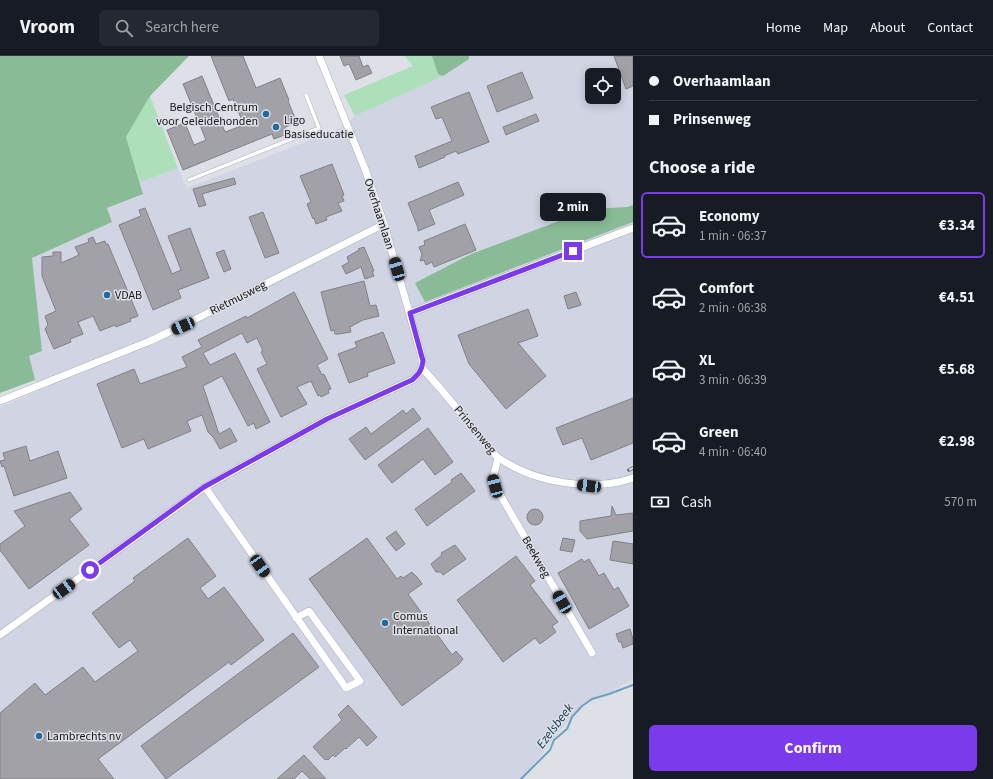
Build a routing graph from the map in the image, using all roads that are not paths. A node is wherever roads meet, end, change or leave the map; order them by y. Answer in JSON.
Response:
{"nodes":[{"id":1,"x":319,"y":56,"type":"edge"},
{"id":2,"x":306,"y":95,"type":"dead end"},
{"id":3,"x":189,"y":180,"type":"dead end"},
{"id":4,"x":384,"y":224,"type":"junction"},
{"id":5,"x":633,"y":228,"type":"edge"},
{"id":6,"x":410,"y":313,"type":"junction"},
{"id":7,"x":422,"y":368,"type":"junction"},
{"id":8,"x":0,"y":401,"type":"edge"},
{"id":9,"x":498,"y":458,"type":"junction"},
{"id":10,"x":633,"y":478,"type":"edge"},
{"id":11,"x":204,"y":487,"type":"junction"},
{"id":12,"x":296,"y":618,"type":"junction"},
{"id":13,"x":0,"y":635,"type":"edge"},
{"id":14,"x":592,"y":653,"type":"dead end"}],
"edges":[{"from":1,"to":4,"type":"street","name":"Overhaamlaan"},
{"from":2,"to":3,"type":"lane"},
{"from":4,"to":6,"type":"street","name":"Overhaamlaan"},
{"from":4,"to":8,"type":"street","name":"Rietmusweg"},
{"from":5,"to":6,"type":"street"},
{"from":6,"to":7,"type":"street","name":"Overhaamlaan"},
{"from":7,"to":9,"type":"street","name":"Prinsenweg"},
{"from":7,"to":11,"type":"street"},
{"from":9,"to":10,"type":"street","name":"Prinsenweg"},
{"from":9,"to":14,"type":"street","name":"Beekweg"},
{"from":11,"to":12,"type":"street"},
{"from":11,"to":13,"type":"street"},
{"from":12,"to":12,"type":"street"}]}
